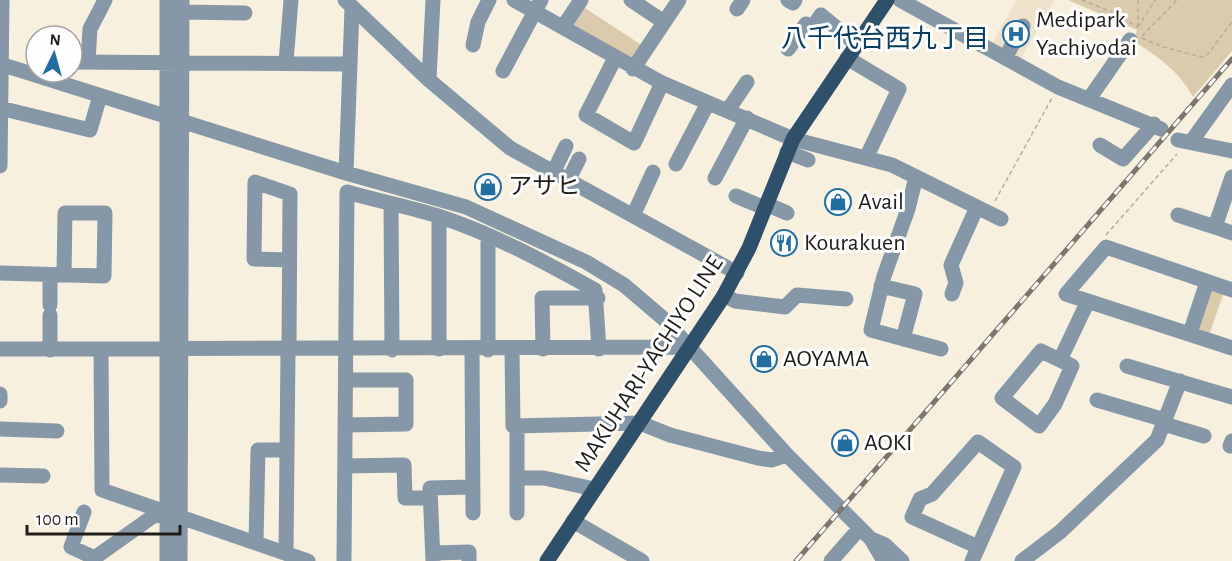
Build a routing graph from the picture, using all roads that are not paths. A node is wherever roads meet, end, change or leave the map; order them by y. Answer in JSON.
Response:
{"nodes":[{"id":1,"x":2,"y":0,"type":"edge"},
{"id":2,"x":105,"y":0,"type":"edge"},
{"id":3,"x":167,"y":0,"type":"edge"},
{"id":4,"x":291,"y":0,"type":"edge"},
{"id":5,"x":433,"y":0,"type":"edge"},
{"id":6,"x":489,"y":0,"type":"edge"},
{"id":7,"x":514,"y":0,"type":"edge"},
{"id":8,"x":581,"y":0,"type":"edge"},
{"id":9,"x":631,"y":0,"type":"edge"},
{"id":10,"x":679,"y":0,"type":"edge"},
{"id":11,"x":788,"y":0,"type":"edge"},
{"id":12,"x":795,"y":0,"type":"edge"},
{"id":13,"x":887,"y":0,"type":"edge"},
{"id":14,"x":900,"y":0,"type":"edge"},
{"id":15,"x":349,"y":4,"type":"edge"},
{"id":16,"x":182,"y":6,"type":"edge"},
{"id":17,"x":538,"y":6,"type":"edge"},
{"id":18,"x":245,"y":13,"type":"dead end"},
{"id":19,"x":664,"y":22,"type":"junction"},
{"id":20,"x":1023,"y":26,"type":"dead end"},
{"id":21,"x":563,"y":27,"type":"junction"},
{"id":22,"x":1134,"y":33,"type":"road end"},
{"id":23,"x":856,"y":44,"type":"junction"},
{"id":24,"x":473,"y":45,"type":"dead end"},
{"id":25,"x":788,"y":49,"type":"dead end"},
{"id":26,"x":615,"y":58,"type":"junction"},
{"id":27,"x":847,"y":58,"type":"junction"},
{"id":28,"x":1005,"y":58,"type":"junction"},
{"id":29,"x":84,"y":61,"type":"edge"},
{"id":30,"x":88,"y":61,"type":"junction"},
{"id":31,"x":175,"y":61,"type":"junction"},
{"id":32,"x":286,"y":62,"type":"junction"},
{"id":33,"x":349,"y":63,"type":"junction"},
{"id":34,"x":1,"y":64,"type":"edge"},
{"id":35,"x":24,"y":68,"type":"edge"},
{"id":36,"x":633,"y":69,"type":"junction"},
{"id":37,"x":503,"y":71,"type":"dead end"},
{"id":38,"x":429,"y":80,"type":"junction"},
{"id":39,"x":747,"y":82,"type":"dead end"},
{"id":40,"x":662,"y":83,"type":"junction"},
{"id":41,"x":70,"y":84,"type":"edge"},
{"id":42,"x":1232,"y":85,"type":"edge"},
{"id":43,"x":100,"y":96,"type":"junction"},
{"id":44,"x":1089,"y":99,"type":"junction"},
{"id":45,"x":708,"y":103,"type":"junction"},
{"id":46,"x":0,"y":108,"type":"edge"},
{"id":47,"x":728,"y":110,"type":"junction"},
{"id":48,"x":747,"y":118,"type":"junction"},
{"id":49,"x":175,"y":119,"type":"junction"},
{"id":50,"x":790,"y":145,"type":"junction"},
{"id":51,"x":1100,"y":145,"type":"dead end"},
{"id":52,"x":566,"y":146,"type":"dead end"},
{"id":53,"x":1232,"y":151,"type":"edge"},
{"id":54,"x":866,"y":158,"type":"junction"},
{"id":55,"x":579,"y":159,"type":"dead end"},
{"id":56,"x":808,"y":160,"type":"dead end"},
{"id":57,"x":676,"y":164,"type":"dead end"},
{"id":58,"x":0,"y":166,"type":"edge"},
{"id":59,"x":554,"y":171,"type":"junction"},
{"id":60,"x":653,"y":172,"type":"dead end"},
{"id":61,"x":346,"y":173,"type":"junction"},
{"id":62,"x":916,"y":177,"type":"junction"},
{"id":63,"x":1232,"y":177,"type":"edge"},
{"id":64,"x":715,"y":178,"type":"dead end"},
{"id":65,"x":569,"y":179,"type":"junction"},
{"id":66,"x":736,"y":196,"type":"dead end"},
{"id":67,"x":391,"y":205,"type":"junction"},
{"id":68,"x":765,"y":206,"type":"junction"},
{"id":69,"x":787,"y":213,"type":"dead end"},
{"id":70,"x":1178,"y":215,"type":"dead end"},
{"id":71,"x":439,"y":216,"type":"junction"},
{"id":72,"x":633,"y":216,"type":"junction"},
{"id":73,"x":1215,"y":227,"type":"junction"},
{"id":74,"x":1232,"y":233,"type":"edge"},
{"id":75,"x":488,"y":235,"type":"junction"},
{"id":76,"x":289,"y":260,"type":"junction"},
{"id":77,"x":0,"y":272,"type":"edge"},
{"id":78,"x":737,"y":273,"type":"junction"},
{"id":79,"x":57,"y":275,"type":"junction"},
{"id":80,"x":0,"y":279,"type":"edge"},
{"id":81,"x":1207,"y":282,"type":"junction"},
{"id":82,"x":881,"y":286,"type":"junction"},
{"id":83,"x":1232,"y":290,"type":"edge"},
{"id":84,"x":952,"y":294,"type":"dead end"},
{"id":85,"x":724,"y":295,"type":"junction"},
{"id":86,"x":598,"y":298,"type":"junction"},
{"id":87,"x":846,"y":299,"type":"dead end"},
{"id":88,"x":1088,"y":301,"type":"junction"},
{"id":89,"x":1190,"y":333,"type":"junction"},
{"id":90,"x":903,"y":339,"type":"junction"},
{"id":91,"x":690,"y":347,"type":"junction"},
{"id":92,"x":174,"y":348,"type":"junction"},
{"id":93,"x":1232,"y":348,"type":"edge"},
{"id":94,"x":0,"y":349,"type":"edge"},
{"id":95,"x":101,"y":349,"type":"junction"},
{"id":96,"x":346,"y":349,"type":"junction"},
{"id":97,"x":439,"y":349,"type":"junction"},
{"id":98,"x":543,"y":349,"type":"junction"},
{"id":99,"x":599,"y":349,"type":"junction"},
{"id":100,"x":941,"y":349,"type":"dead end"},
{"id":101,"x":50,"y":350,"type":"junction"},
{"id":102,"x":288,"y":350,"type":"junction"},
{"id":103,"x":392,"y":350,"type":"junction"},
{"id":104,"x":472,"y":350,"type":"junction"},
{"id":105,"x":488,"y":350,"type":"junction"},
{"id":106,"x":512,"y":350,"type":"junction"},
{"id":107,"x":1060,"y":360,"type":"junction"},
{"id":108,"x":1127,"y":366,"type":"dead end"},
{"id":109,"x":346,"y":380,"type":"junction"},
{"id":110,"x":1180,"y":381,"type":"junction"},
{"id":111,"x":0,"y":393,"type":"edge"},
{"id":112,"x":1232,"y":397,"type":"edge"},
{"id":113,"x":1097,"y":400,"type":"dead end"},
{"id":114,"x":0,"y":401,"type":"edge"},
{"id":115,"x":1164,"y":422,"type":"junction"},
{"id":116,"x":640,"y":423,"type":"junction"},
{"id":117,"x":345,"y":425,"type":"junction"},
{"id":118,"x":517,"y":426,"type":"junction"},
{"id":119,"x":0,"y":429,"type":"edge"},
{"id":120,"x":57,"y":431,"type":"dead end"},
{"id":121,"x":1204,"y":436,"type":"dead end"},
{"id":122,"x":287,"y":450,"type":"junction"},
{"id":123,"x":786,"y":455,"type":"junction"},
{"id":124,"x":345,"y":465,"type":"junction"},
{"id":125,"x":0,"y":475,"type":"edge"},
{"id":126,"x":44,"y":476,"type":"dead end"},
{"id":127,"x":517,"y":478,"type":"junction"},
{"id":128,"x":472,"y":487,"type":"junction"},
{"id":129,"x":594,"y":489,"type":"junction"},
{"id":130,"x":429,"y":498,"type":"junction"},
{"id":131,"x":84,"y":512,"type":"dead end"},
{"id":132,"x":473,"y":513,"type":"dead end"},
{"id":133,"x":517,"y":513,"type":"dead end"},
{"id":134,"x":174,"y":514,"type":"junction"},
{"id":135,"x":573,"y":521,"type":"junction"},
{"id":136,"x":860,"y":528,"type":"junction"},
{"id":137,"x":256,"y":543,"type":"junction"},
{"id":138,"x":286,"y":553,"type":"junction"},
{"id":139,"x":875,"y":553,"type":"edge"},
{"id":140,"x":975,"y":554,"type":"edge"},
{"id":141,"x":433,"y":557,"type":"edge"},
{"id":142,"x":93,"y":559,"type":"edge"},
{"id":143,"x":167,"y":561,"type":"edge"},
{"id":144,"x":180,"y":561,"type":"edge"},
{"id":145,"x":308,"y":561,"type":"edge"},
{"id":146,"x":344,"y":561,"type":"edge"},
{"id":147,"x":469,"y":561,"type":"edge"},
{"id":148,"x":547,"y":561,"type":"edge"},
{"id":149,"x":642,"y":561,"type":"edge"},
{"id":150,"x":831,"y":561,"type":"edge"},
{"id":151,"x":902,"y":561,"type":"edge"},
{"id":152,"x":1022,"y":561,"type":"edge"}],
"edges":[{"from":1,"to":34,"type":"street"},
{"from":2,"to":30,"type":"street"},
{"from":3,"to":31,"type":"street"},
{"from":4,"to":32,"type":"street"},
{"from":5,"to":38,"type":"street"},
{"from":6,"to":24,"type":"street"},
{"from":7,"to":17,"type":"street"},
{"from":8,"to":21,"type":"street"},
{"from":9,"to":19,"type":"street"},
{"from":10,"to":19,"type":"street"},
{"from":11,"to":12,"type":"street"},
{"from":13,"to":23,"type":"main road","name":"MAKUHARI-YACHIYO LINE"},
{"from":14,"to":28,"type":"street"},
{"from":15,"to":33,"type":"street"},
{"from":15,"to":38,"type":"street"},
{"from":16,"to":18,"type":"street"},
{"from":16,"to":31,"type":"street"},
{"from":17,"to":21,"type":"street"},
{"from":17,"to":37,"type":"street"},
{"from":19,"to":36,"type":"street"},
{"from":20,"to":28,"type":"street"},
{"from":21,"to":26,"type":"street"},
{"from":22,"to":44,"type":"street"},
{"from":23,"to":25,"type":"street"},
{"from":23,"to":27,"type":"main road","name":"MAKUHARI-YACHIYO LINE"},
{"from":26,"to":36,"type":"street"},
{"from":26,"to":40,"type":"street"},
{"from":27,"to":50,"type":"main road","name":"MAKUHARI-YACHIYO LINE"},
{"from":27,"to":54,"type":"street"},
{"from":28,"to":44,"type":"street"},
{"from":29,"to":30,"type":"street"},
{"from":30,"to":31,"type":"street"},
{"from":31,"to":32,"type":"street"},
{"from":31,"to":49,"type":"street"},
{"from":32,"to":33,"type":"street"},
{"from":33,"to":61,"type":"street"},
{"from":34,"to":35,"type":"street"},
{"from":34,"to":46,"type":"street"},
{"from":36,"to":40,"type":"street"},
{"from":38,"to":59,"type":"street"},
{"from":39,"to":47,"type":"street"},
{"from":40,"to":45,"type":"street"},
{"from":41,"to":43,"type":"street"},
{"from":42,"to":53,"type":"street"},
{"from":43,"to":46,"type":"street"},
{"from":43,"to":49,"type":"street"},
{"from":44,"to":51,"type":"street"},
{"from":45,"to":47,"type":"street"},
{"from":45,"to":57,"type":"street"},
{"from":46,"to":58,"type":"street"},
{"from":47,"to":48,"type":"street"},
{"from":48,"to":50,"type":"street"},
{"from":48,"to":64,"type":"street"},
{"from":49,"to":61,"type":"street"},
{"from":49,"to":92,"type":"street"},
{"from":50,"to":54,"type":"street"},
{"from":50,"to":56,"type":"street"},
{"from":50,"to":68,"type":"main road","name":"MAKUHARI-YACHIYO LINE"},
{"from":52,"to":59,"type":"street"},
{"from":54,"to":62,"type":"street"},
{"from":55,"to":65,"type":"street"},
{"from":59,"to":65,"type":"street"},
{"from":60,"to":72,"type":"street"},
{"from":61,"to":91,"type":"street"},
{"from":62,"to":82,"type":"street"},
{"from":62,"to":84,"type":"street"},
{"from":63,"to":73,"type":"street"},
{"from":65,"to":72,"type":"street"},
{"from":66,"to":68,"type":"street"},
{"from":67,"to":71,"type":"street"},
{"from":67,"to":96,"type":"street"},
{"from":67,"to":103,"type":"street"},
{"from":68,"to":69,"type":"street"},
{"from":68,"to":78,"type":"main road","name":"MAKUHARI-YACHIYO LINE"},
{"from":70,"to":73,"type":"street"},
{"from":71,"to":75,"type":"street"},
{"from":71,"to":97,"type":"street"},
{"from":72,"to":78,"type":"street"},
{"from":73,"to":74,"type":"street"},
{"from":75,"to":86,"type":"street"},
{"from":75,"to":105,"type":"street"},
{"from":76,"to":76,"type":"street"},
{"from":76,"to":102,"type":"street"},
{"from":77,"to":79,"type":"street"},
{"from":77,"to":80,"type":"street"},
{"from":78,"to":85,"type":"main road","name":"MAKUHARI-YACHIYO LINE"},
{"from":79,"to":79,"type":"street"},
{"from":79,"to":101,"type":"street"},
{"from":81,"to":83,"type":"street"},
{"from":81,"to":88,"type":"street"},
{"from":81,"to":89,"type":"street"},
{"from":82,"to":90,"type":"street"},
{"from":82,"to":90,"type":"street"},
{"from":85,"to":87,"type":"street"},
{"from":85,"to":91,"type":"main road","name":"MAKUHARI-YACHIYO LINE"},
{"from":86,"to":98,"type":"street"},
{"from":86,"to":99,"type":"street"},
{"from":88,"to":89,"type":"street"},
{"from":88,"to":107,"type":"street"},
{"from":89,"to":93,"type":"street"},
{"from":90,"to":100,"type":"street"},
{"from":91,"to":99,"type":"street"},
{"from":91,"to":116,"type":"main road","name":"MAKUHARI-YACHIYO LINE"},
{"from":91,"to":123,"type":"street"},
{"from":92,"to":95,"type":"street"},
{"from":92,"to":102,"type":"street"},
{"from":92,"to":134,"type":"street"},
{"from":94,"to":101,"type":"street"},
{"from":95,"to":101,"type":"street"},
{"from":95,"to":134,"type":"street"},
{"from":96,"to":102,"type":"street"},
{"from":96,"to":103,"type":"street"},
{"from":96,"to":109,"type":"street"},
{"from":97,"to":103,"type":"street"},
{"from":97,"to":104,"type":"street"},
{"from":98,"to":99,"type":"street"},
{"from":98,"to":106,"type":"street"},
{"from":102,"to":122,"type":"street"},
{"from":104,"to":105,"type":"street"},
{"from":104,"to":128,"type":"street"},
{"from":105,"to":106,"type":"street"},
{"from":106,"to":118,"type":"street"},
{"from":107,"to":107,"type":"street"},
{"from":108,"to":110,"type":"street"},
{"from":109,"to":117,"type":"street"},
{"from":109,"to":117,"type":"street"},
{"from":110,"to":112,"type":"street"},
{"from":110,"to":115,"type":"street"},
{"from":111,"to":114,"type":"street"},
{"from":113,"to":115,"type":"street"},
{"from":115,"to":121,"type":"street"},
{"from":115,"to":152,"type":"street"},
{"from":116,"to":118,"type":"street"},
{"from":116,"to":123,"type":"street"},
{"from":116,"to":129,"type":"main road","name":"MAKUHARI-YACHIYO LINE"},
{"from":117,"to":124,"type":"street"},
{"from":118,"to":127,"type":"street"},
{"from":119,"to":120,"type":"street"},
{"from":122,"to":137,"type":"street"},
{"from":122,"to":138,"type":"street"},
{"from":123,"to":136,"type":"street"},
{"from":124,"to":130,"type":"street"},
{"from":124,"to":146,"type":"street"},
{"from":125,"to":126,"type":"street"},
{"from":127,"to":129,"type":"street"},
{"from":127,"to":133,"type":"street"},
{"from":128,"to":130,"type":"street"},
{"from":128,"to":132,"type":"street"},
{"from":129,"to":135,"type":"main road","name":"MAKUHARI-YACHIYO LINE"},
{"from":130,"to":141,"type":"street"},
{"from":131,"to":142,"type":"street"},
{"from":134,"to":137,"type":"street"},
{"from":134,"to":142,"type":"street"},
{"from":134,"to":143,"type":"street"},
{"from":134,"to":144,"type":"street"},
{"from":135,"to":148,"type":"main road","name":"MAKUHARI-YACHIYO LINE"},
{"from":135,"to":149,"type":"street"},
{"from":136,"to":139,"type":"street"},
{"from":136,"to":150,"type":"street"},
{"from":137,"to":138,"type":"street"},
{"from":138,"to":145,"type":"street"},
{"from":139,"to":151,"type":"street"},
{"from":140,"to":140,"type":"street"},
{"from":141,"to":147,"type":"street"}]}
